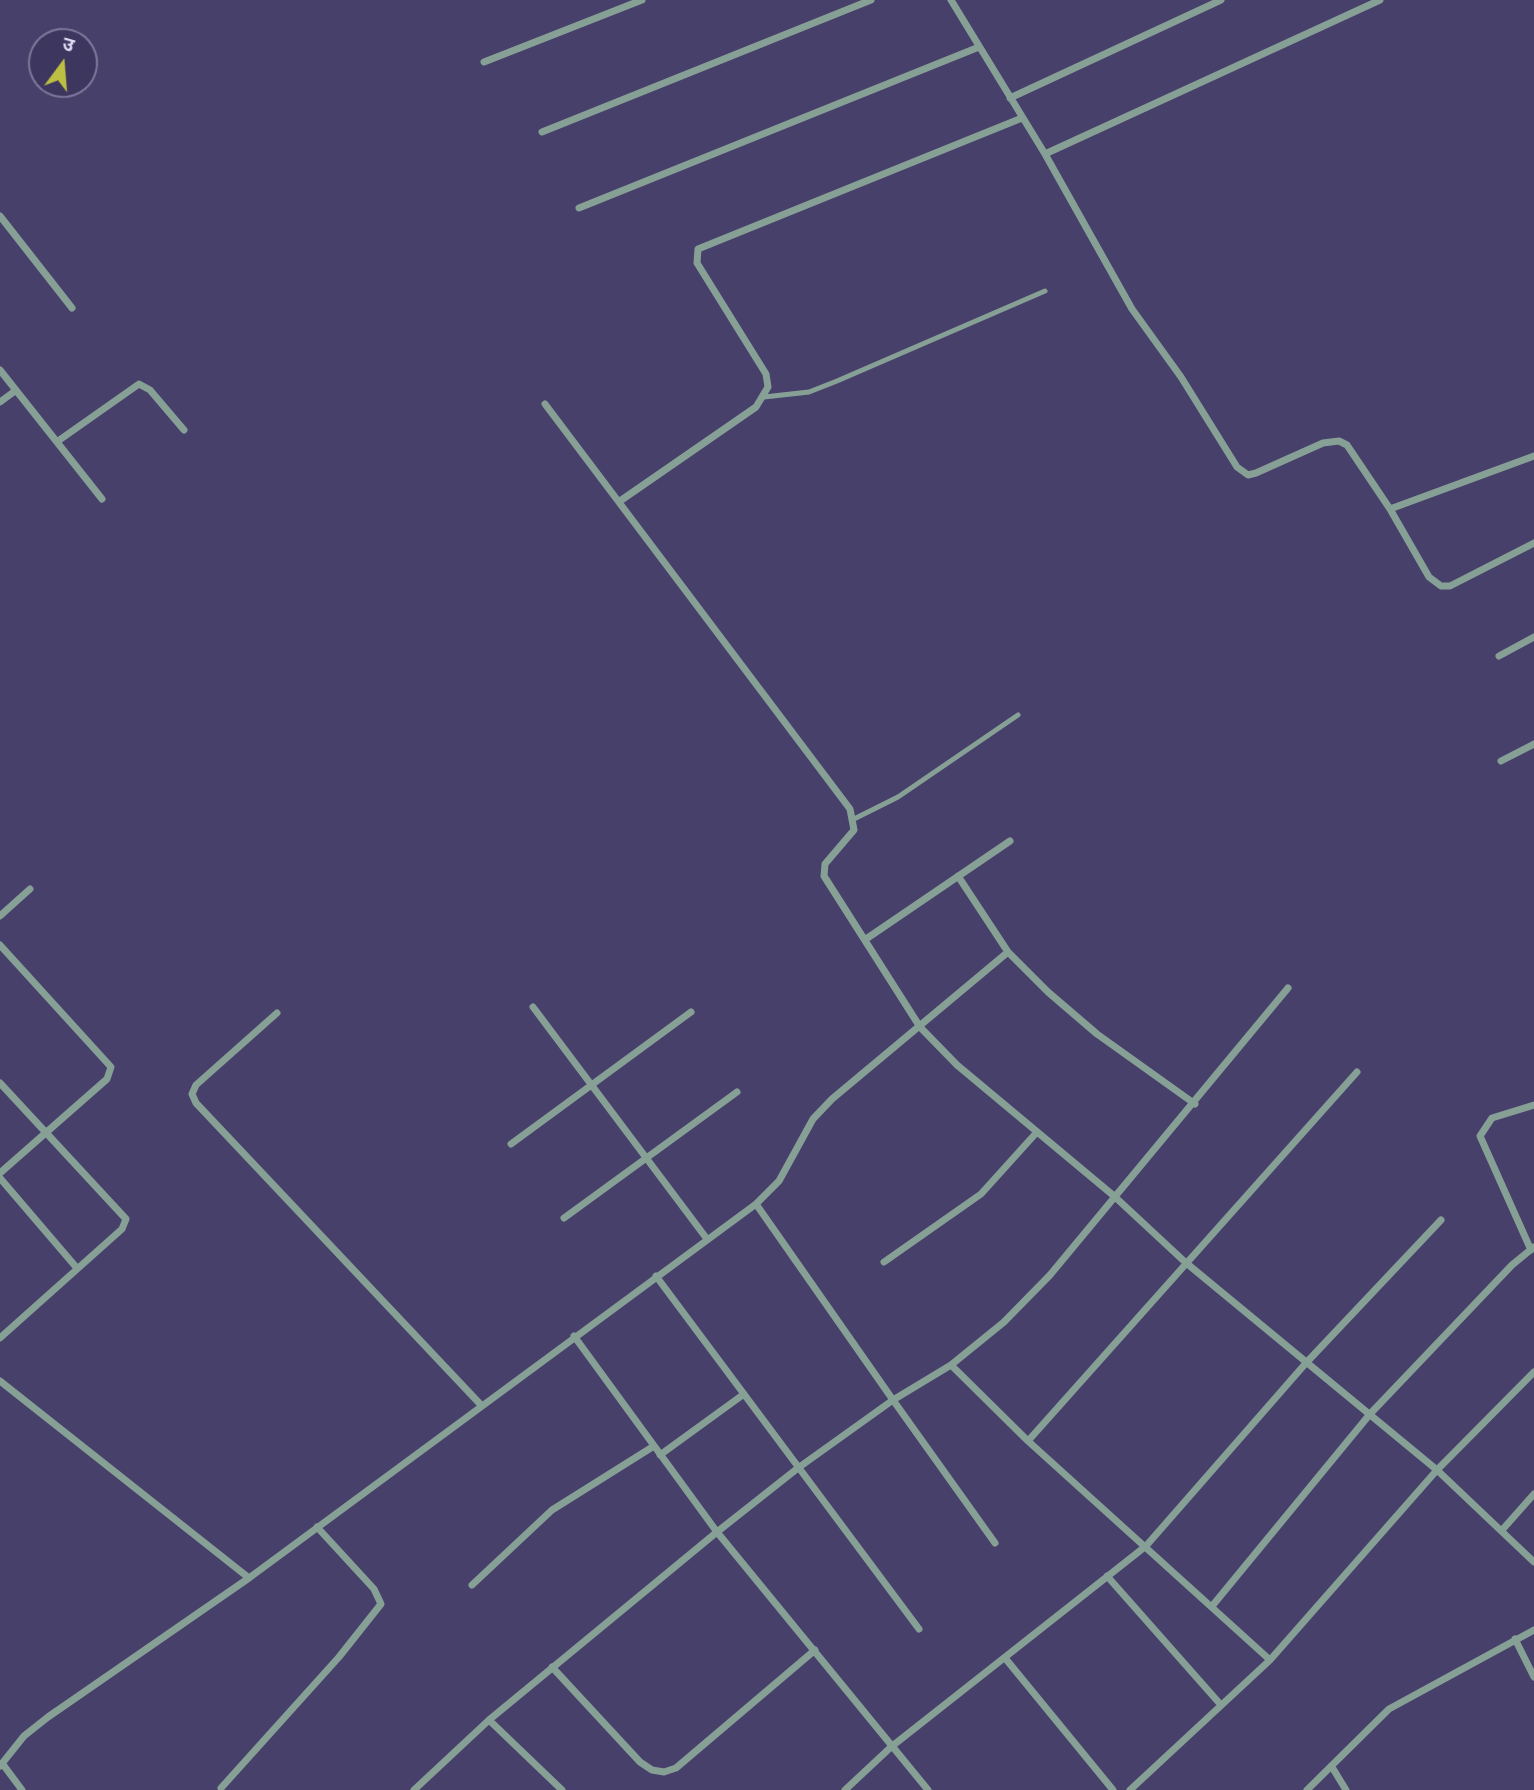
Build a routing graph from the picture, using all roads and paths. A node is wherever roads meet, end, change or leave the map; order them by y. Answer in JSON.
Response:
{"nodes":[{"id":1,"x":642,"y":0,"type":"edge"},
{"id":2,"x":871,"y":0,"type":"edge"},
{"id":3,"x":951,"y":0,"type":"edge"},
{"id":4,"x":1221,"y":0,"type":"edge"},
{"id":5,"x":1380,"y":0,"type":"edge"},
{"id":6,"x":979,"y":47,"type":"junction"},
{"id":7,"x":484,"y":62,"type":"dead end"},
{"id":8,"x":1010,"y":98,"type":"junction"},
{"id":9,"x":1022,"y":118,"type":"junction"},
{"id":10,"x":542,"y":132,"type":"dead end"},
{"id":11,"x":1045,"y":154,"type":"junction"},
{"id":12,"x":579,"y":208,"type":"dead end"},
{"id":13,"x":0,"y":216,"type":"edge"},
{"id":14,"x":1045,"y":291,"type":"dead end"},
{"id":15,"x":72,"y":308,"type":"dead end"},
{"id":16,"x":0,"y":370,"type":"edge"},
{"id":17,"x":15,"y":391,"type":"junction"},
{"id":18,"x":764,"y":397,"type":"junction"},
{"id":19,"x":0,"y":402,"type":"edge"},
{"id":20,"x":545,"y":404,"type":"dead end"},
{"id":21,"x":184,"y":430,"type":"dead end"},
{"id":22,"x":58,"y":441,"type":"junction"},
{"id":23,"x":1534,"y":456,"type":"edge"},
{"id":24,"x":102,"y":499,"type":"dead end"},
{"id":25,"x":620,"y":501,"type":"junction"},
{"id":26,"x":1390,"y":509,"type":"junction"},
{"id":27,"x":1534,"y":543,"type":"edge"},
{"id":28,"x":1534,"y":637,"type":"edge"},
{"id":29,"x":1499,"y":656,"type":"dead end"},
{"id":30,"x":1018,"y":715,"type":"dead end"},
{"id":31,"x":1534,"y":744,"type":"edge"},
{"id":32,"x":1501,"y":761,"type":"dead end"},
{"id":33,"x":854,"y":818,"type":"junction"},
{"id":34,"x":1010,"y":841,"type":"dead end"},
{"id":35,"x":958,"y":876,"type":"junction"},
{"id":36,"x":30,"y":889,"type":"dead end"},
{"id":37,"x":0,"y":916,"type":"edge"},
{"id":38,"x":866,"y":939,"type":"junction"},
{"id":39,"x":0,"y":946,"type":"edge"},
{"id":40,"x":1008,"y":952,"type":"junction"},
{"id":41,"x":1288,"y":988,"type":"dead end"},
{"id":42,"x":533,"y":1007,"type":"dead end"},
{"id":43,"x":691,"y":1012,"type":"dead end"},
{"id":44,"x":277,"y":1013,"type":"dead end"},
{"id":45,"x":920,"y":1027,"type":"junction"},
{"id":46,"x":1357,"y":1072,"type":"dead end"},
{"id":47,"x":0,"y":1083,"type":"edge"},
{"id":48,"x":592,"y":1086,"type":"junction"},
{"id":49,"x":737,"y":1092,"type":"dead end"},
{"id":50,"x":1195,"y":1104,"type":"junction"},
{"id":51,"x":1534,"y":1105,"type":"edge"},
{"id":52,"x":47,"y":1131,"type":"junction"},
{"id":53,"x":1037,"y":1132,"type":"junction"},
{"id":54,"x":511,"y":1144,"type":"dead end"},
{"id":55,"x":646,"y":1158,"type":"junction"},
{"id":56,"x":0,"y":1176,"type":"edge"},
{"id":57,"x":1114,"y":1196,"type":"junction"},
{"id":58,"x":756,"y":1204,"type":"junction"},
{"id":59,"x":564,"y":1218,"type":"dead end"},
{"id":60,"x":1441,"y":1220,"type":"dead end"},
{"id":61,"x":707,"y":1239,"type":"junction"},
{"id":62,"x":1532,"y":1248,"type":"edge"},
{"id":63,"x":884,"y":1262,"type":"dead end"},
{"id":64,"x":1185,"y":1262,"type":"junction"},
{"id":65,"x":76,"y":1268,"type":"junction"},
{"id":66,"x":656,"y":1276,"type":"junction"},
{"id":67,"x":573,"y":1336,"type":"junction"},
{"id":68,"x":0,"y":1338,"type":"edge"},
{"id":69,"x":1306,"y":1363,"type":"junction"},
{"id":70,"x":951,"y":1365,"type":"junction"},
{"id":71,"x":1534,"y":1372,"type":"edge"},
{"id":72,"x":0,"y":1381,"type":"edge"},
{"id":73,"x":744,"y":1394,"type":"junction"},
{"id":74,"x":893,"y":1400,"type":"junction"},
{"id":75,"x":481,"y":1405,"type":"junction"},
{"id":76,"x":1370,"y":1414,"type":"junction"},
{"id":77,"x":1028,"y":1441,"type":"junction"},
{"id":78,"x":654,"y":1446,"type":"junction"},
{"id":79,"x":660,"y":1455,"type":"junction"},
{"id":80,"x":798,"y":1468,"type":"junction"},
{"id":81,"x":1437,"y":1470,"type":"junction"},
{"id":82,"x":1534,"y":1494,"type":"edge"},
{"id":83,"x":317,"y":1527,"type":"junction"},
{"id":84,"x":1503,"y":1529,"type":"junction"},
{"id":85,"x":717,"y":1532,"type":"junction"},
{"id":86,"x":995,"y":1543,"type":"dead end"},
{"id":87,"x":1146,"y":1546,"type":"junction"},
{"id":88,"x":1534,"y":1562,"type":"edge"},
{"id":89,"x":1107,"y":1576,"type":"junction"},
{"id":90,"x":249,"y":1578,"type":"junction"},
{"id":91,"x":472,"y":1585,"type":"dead end"},
{"id":92,"x":1213,"y":1605,"type":"junction"},
{"id":93,"x":919,"y":1629,"type":"dead end"},
{"id":94,"x":1534,"y":1630,"type":"edge"},
{"id":95,"x":1515,"y":1639,"type":"junction"},
{"id":96,"x":815,"y":1650,"type":"junction"},
{"id":97,"x":1005,"y":1658,"type":"junction"},
{"id":98,"x":1270,"y":1660,"type":"junction"},
{"id":99,"x":552,"y":1667,"type":"junction"},
{"id":100,"x":1534,"y":1677,"type":"edge"},
{"id":101,"x":1221,"y":1705,"type":"junction"},
{"id":102,"x":489,"y":1720,"type":"junction"},
{"id":103,"x":891,"y":1747,"type":"junction"},
{"id":104,"x":1,"y":1764,"type":"edge"},
{"id":105,"x":1332,"y":1767,"type":"junction"},
{"id":106,"x":22,"y":1790,"type":"edge"},
{"id":107,"x":221,"y":1790,"type":"edge"},
{"id":108,"x":414,"y":1790,"type":"edge"},
{"id":109,"x":562,"y":1790,"type":"edge"},
{"id":110,"x":845,"y":1790,"type":"edge"},
{"id":111,"x":928,"y":1790,"type":"edge"},
{"id":112,"x":1113,"y":1790,"type":"edge"},
{"id":113,"x":1130,"y":1790,"type":"edge"},
{"id":114,"x":1307,"y":1790,"type":"edge"},
{"id":115,"x":1346,"y":1790,"type":"edge"}],
"edges":[{"from":1,"to":7,"type":"street"},
{"from":2,"to":10,"type":"street"},
{"from":3,"to":6,"type":"street"},
{"from":4,"to":8,"type":"street"},
{"from":5,"to":11,"type":"street"},
{"from":6,"to":8,"type":"street"},
{"from":6,"to":12,"type":"street"},
{"from":8,"to":9,"type":"street"},
{"from":9,"to":11,"type":"street"},
{"from":9,"to":18,"type":"street"},
{"from":11,"to":26,"type":"street"},
{"from":13,"to":15,"type":"street"},
{"from":14,"to":18,"type":"lane"},
{"from":16,"to":17,"type":"street"},
{"from":17,"to":19,"type":"street"},
{"from":17,"to":22,"type":"street"},
{"from":18,"to":25,"type":"street"},
{"from":20,"to":25,"type":"street"},
{"from":21,"to":22,"type":"street"},
{"from":22,"to":24,"type":"street"},
{"from":23,"to":26,"type":"street"},
{"from":25,"to":33,"type":"street"},
{"from":26,"to":27,"type":"street"},
{"from":28,"to":29,"type":"street"},
{"from":30,"to":33,"type":"lane"},
{"from":31,"to":32,"type":"street"},
{"from":33,"to":38,"type":"street"},
{"from":34,"to":35,"type":"street"},
{"from":35,"to":38,"type":"street"},
{"from":35,"to":40,"type":"street"},
{"from":36,"to":37,"type":"street"},
{"from":38,"to":45,"type":"street"},
{"from":39,"to":52,"type":"street"},
{"from":40,"to":45,"type":"street"},
{"from":40,"to":50,"type":"street"},
{"from":41,"to":50,"type":"street"},
{"from":42,"to":48,"type":"street"},
{"from":43,"to":48,"type":"street"},
{"from":44,"to":75,"type":"street"},
{"from":45,"to":53,"type":"street"},
{"from":45,"to":58,"type":"street"},
{"from":46,"to":64,"type":"street"},
{"from":47,"to":52,"type":"street"},
{"from":48,"to":54,"type":"street"},
{"from":48,"to":55,"type":"street"},
{"from":49,"to":55,"type":"street"},
{"from":50,"to":57,"type":"street"},
{"from":51,"to":62,"type":"street"},
{"from":52,"to":56,"type":"street"},
{"from":52,"to":65,"type":"street"},
{"from":53,"to":57,"type":"street"},
{"from":53,"to":63,"type":"street"},
{"from":55,"to":59,"type":"street"},
{"from":55,"to":61,"type":"street"},
{"from":56,"to":65,"type":"street"},
{"from":57,"to":64,"type":"street"},
{"from":57,"to":70,"type":"street"},
{"from":58,"to":61,"type":"street"},
{"from":58,"to":74,"type":"street"},
{"from":60,"to":69,"type":"street"},
{"from":61,"to":66,"type":"street"},
{"from":62,"to":76,"type":"street"},
{"from":64,"to":69,"type":"street"},
{"from":64,"to":77,"type":"street"},
{"from":65,"to":68,"type":"street"},
{"from":66,"to":67,"type":"street"},
{"from":66,"to":73,"type":"street"},
{"from":67,"to":75,"type":"street"},
{"from":67,"to":78,"type":"street"},
{"from":69,"to":76,"type":"street"},
{"from":69,"to":87,"type":"street"},
{"from":70,"to":74,"type":"street"},
{"from":70,"to":77,"type":"street"},
{"from":71,"to":81,"type":"street"},
{"from":72,"to":90,"type":"street"},
{"from":73,"to":79,"type":"street"},
{"from":73,"to":80,"type":"street"},
{"from":74,"to":80,"type":"street"},
{"from":74,"to":86,"type":"street"},
{"from":75,"to":83,"type":"street"},
{"from":76,"to":81,"type":"street"},
{"from":76,"to":92,"type":"street"},
{"from":77,"to":87,"type":"street"},
{"from":78,"to":79,"type":"street"},
{"from":78,"to":91,"type":"street"},
{"from":79,"to":85,"type":"street"},
{"from":80,"to":85,"type":"street"},
{"from":80,"to":93,"type":"street"},
{"from":81,"to":84,"type":"street"},
{"from":81,"to":98,"type":"street"},
{"from":82,"to":84,"type":"street"},
{"from":83,"to":90,"type":"street"},
{"from":83,"to":107,"type":"street"},
{"from":84,"to":88,"type":"street"},
{"from":85,"to":96,"type":"street"},
{"from":85,"to":99,"type":"street"},
{"from":87,"to":89,"type":"street"},
{"from":87,"to":92,"type":"street"},
{"from":89,"to":97,"type":"street"},
{"from":89,"to":101,"type":"street"},
{"from":90,"to":104,"type":"street"},
{"from":92,"to":98,"type":"street"},
{"from":94,"to":95,"type":"street"},
{"from":95,"to":100,"type":"street"},
{"from":95,"to":105,"type":"street"},
{"from":96,"to":99,"type":"street"},
{"from":96,"to":103,"type":"street"},
{"from":97,"to":103,"type":"street"},
{"from":97,"to":112,"type":"street"},
{"from":98,"to":101,"type":"street"},
{"from":99,"to":102,"type":"street"},
{"from":101,"to":113,"type":"street"},
{"from":102,"to":108,"type":"street"},
{"from":102,"to":109,"type":"street"},
{"from":103,"to":110,"type":"street"},
{"from":103,"to":111,"type":"street"},
{"from":104,"to":106,"type":"street"},
{"from":105,"to":114,"type":"street"},
{"from":105,"to":115,"type":"street"}]}
